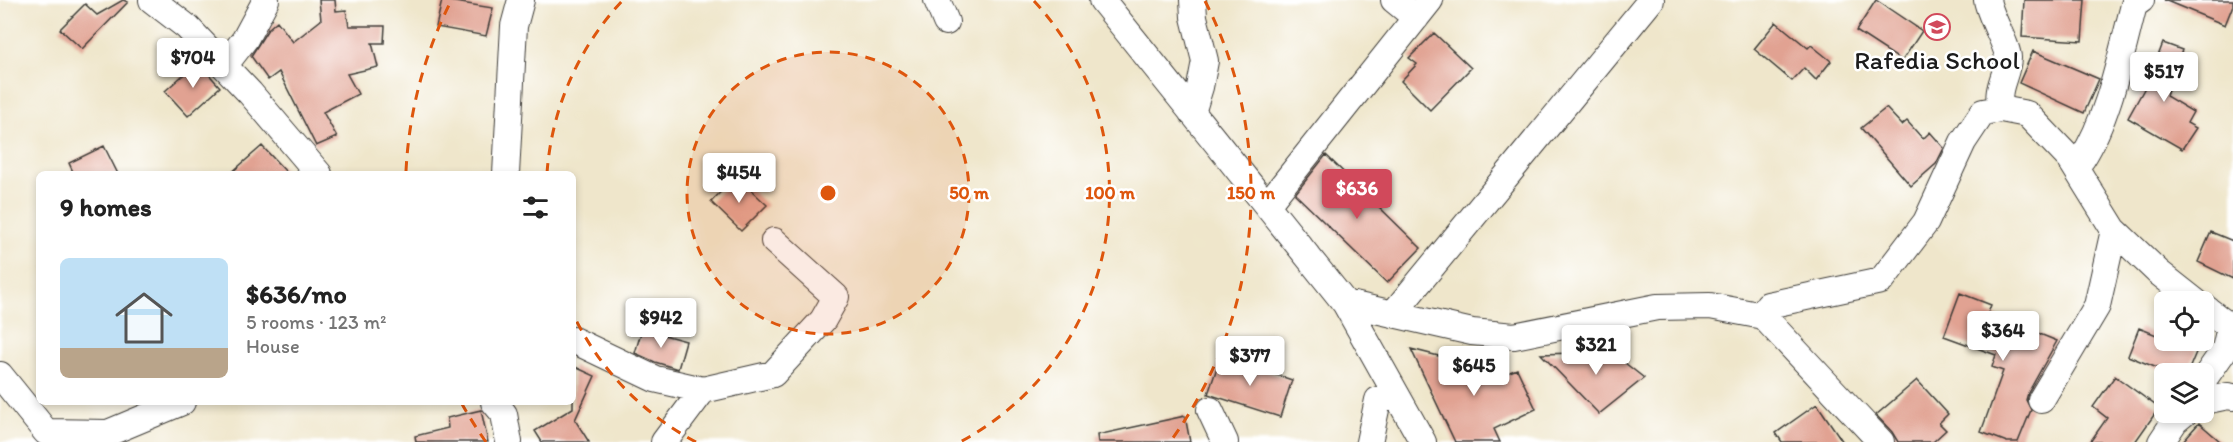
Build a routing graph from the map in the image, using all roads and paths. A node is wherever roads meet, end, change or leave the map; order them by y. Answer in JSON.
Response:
{"nodes":[{"id":1,"x":152,"y":0,"type":"edge"},
{"id":2,"x":267,"y":0,"type":"edge"},
{"id":3,"x":521,"y":0,"type":"edge"},
{"id":4,"x":1102,"y":0,"type":"edge"},
{"id":5,"x":1193,"y":0,"type":"edge"},
{"id":6,"x":1394,"y":0,"type":"edge"},
{"id":7,"x":1651,"y":0,"type":"edge"},
{"id":8,"x":1987,"y":0,"type":"edge"},
{"id":9,"x":2140,"y":0,"type":"edge"},
{"id":10,"x":1423,"y":9,"type":"edge"},
{"id":11,"x":224,"y":66,"type":"junction"},
{"id":12,"x":2001,"y":109,"type":"junction"},
{"id":13,"x":1192,"y":113,"type":"junction"},
{"id":14,"x":2070,"y":159,"type":"junction"},
{"id":15,"x":316,"y":171,"type":"edge"},
{"id":16,"x":506,"y":171,"type":"edge"},
{"id":17,"x":1267,"y":205,"type":"junction"},
{"id":18,"x":2114,"y":230,"type":"junction"},
{"id":19,"x":774,"y":241,"type":"dead end"},
{"id":20,"x":2182,"y":291,"type":"edge"},
{"id":21,"x":1344,"y":303,"type":"junction"},
{"id":22,"x":2214,"y":315,"type":"edge"},
{"id":23,"x":1763,"y":316,"type":"junction"},
{"id":24,"x":1404,"y":317,"type":"junction"},
{"id":25,"x":576,"y":341,"type":"edge"},
{"id":26,"x":2214,"y":365,"type":"edge"},
{"id":27,"x":1384,"y":373,"type":"junction"},
{"id":28,"x":0,"y":375,"type":"edge"},
{"id":29,"x":703,"y":390,"type":"junction"},
{"id":30,"x":1396,"y":395,"type":"junction"},
{"id":31,"x":2233,"y":397,"type":"edge"},
{"id":32,"x":2214,"y":399,"type":"edge"},
{"id":33,"x":2041,"y":400,"type":"dead end"},
{"id":34,"x":175,"y":405,"type":"edge"},
{"id":35,"x":496,"y":405,"type":"edge"},
{"id":36,"x":1210,"y":410,"type":"dead end"},
{"id":37,"x":2174,"y":423,"type":"edge"},
{"id":38,"x":509,"y":442,"type":"edge"},
{"id":39,"x":664,"y":442,"type":"edge"},
{"id":40,"x":1225,"y":442,"type":"edge"},
{"id":41,"x":1369,"y":442,"type":"edge"},
{"id":42,"x":1423,"y":442,"type":"edge"},
{"id":43,"x":1881,"y":442,"type":"edge"},
{"id":44,"x":2162,"y":442,"type":"edge"}],
"edges":[{"from":1,"to":11,"type":"street"},
{"from":2,"to":11,"type":"street"},
{"from":3,"to":16,"type":"street"},
{"from":4,"to":13,"type":"street"},
{"from":5,"to":13,"type":"street"},
{"from":6,"to":10,"type":"street"},
{"from":7,"to":24,"type":"street"},
{"from":8,"to":12,"type":"street"},
{"from":9,"to":14,"type":"street"},
{"from":10,"to":17,"type":"street"},
{"from":11,"to":15,"type":"street"},
{"from":12,"to":14,"type":"street"},
{"from":12,"to":23,"type":"street"},
{"from":13,"to":17,"type":"street"},
{"from":14,"to":18,"type":"street"},
{"from":17,"to":21,"type":"street"},
{"from":18,"to":20,"type":"street"},
{"from":18,"to":33,"type":"street"},
{"from":19,"to":29,"type":"street"},
{"from":21,"to":24,"type":"street"},
{"from":21,"to":27,"type":"street"},
{"from":22,"to":26,"type":"street"},
{"from":23,"to":24,"type":"street"},
{"from":23,"to":43,"type":"street"},
{"from":24,"to":27,"type":"street"},
{"from":25,"to":29,"type":"street"},
{"from":27,"to":30,"type":"street"},
{"from":28,"to":34,"type":"street"},
{"from":29,"to":39,"type":"street"},
{"from":30,"to":41,"type":"street"},
{"from":30,"to":42,"type":"street"},
{"from":31,"to":32,"type":"street"},
{"from":35,"to":38,"type":"street"},
{"from":36,"to":40,"type":"street"},
{"from":37,"to":44,"type":"street"}]}
